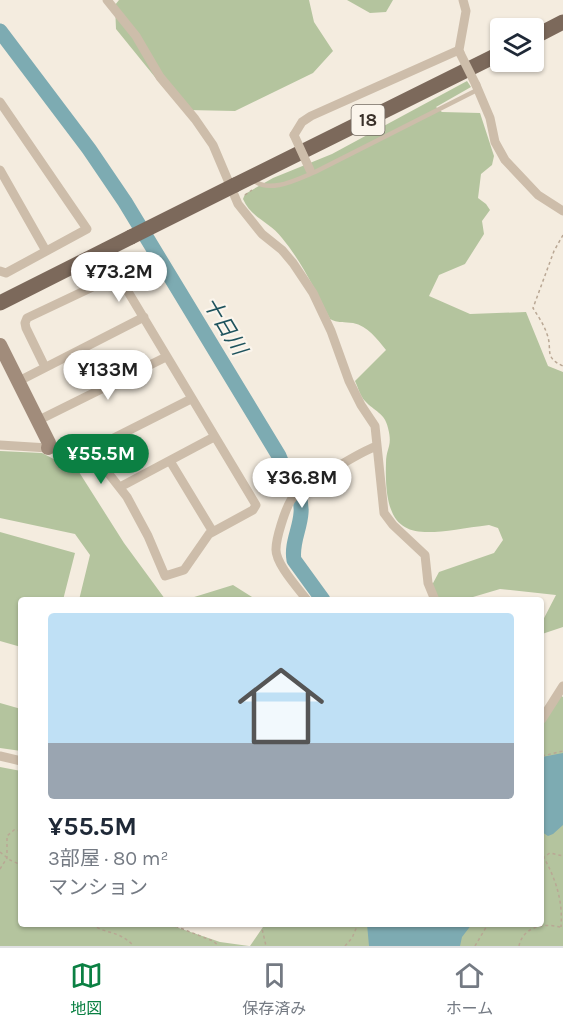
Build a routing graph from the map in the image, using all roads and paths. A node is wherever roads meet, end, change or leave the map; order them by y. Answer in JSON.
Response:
{"nodes":[{"id":1,"x":107,"y":0,"type":"edge"},
{"id":2,"x":463,"y":0,"type":"edge"},
{"id":3,"x":563,"y":22,"type":"edge"},
{"id":4,"x":544,"y":32,"type":"edge"},
{"id":5,"x":460,"y":52,"type":"junction"},
{"id":6,"x":490,"y":58,"type":"edge"},
{"id":7,"x":477,"y":87,"type":"junction"},
{"id":8,"x":1,"y":105,"type":"edge"},
{"id":9,"x":0,"y":170,"type":"edge"},
{"id":10,"x":313,"y":171,"type":"junction"},
{"id":11,"x":250,"y":178,"type":"junction"},
{"id":12,"x":563,"y":211,"type":"edge"},
{"id":13,"x":563,"y":236,"type":"edge"},
{"id":14,"x":46,"y":251,"type":"junction"},
{"id":15,"x":0,"y":271,"type":"edge"},
{"id":16,"x":0,"y":303,"type":"edge"},
{"id":17,"x":144,"y":317,"type":"junction"},
{"id":18,"x":0,"y":345,"type":"edge"},
{"id":19,"x":166,"y":357,"type":"junction"},
{"id":20,"x":563,"y":366,"type":"edge"},
{"id":21,"x":45,"y":367,"type":"junction"},
{"id":22,"x":17,"y":382,"type":"junction"},
{"id":23,"x":191,"y":399,"type":"junction"},
{"id":24,"x":37,"y":421,"type":"junction"},
{"id":25,"x":214,"y":437,"type":"junction"},
{"id":26,"x":0,"y":445,"type":"edge"},
{"id":27,"x":377,"y":446,"type":"junction"},
{"id":28,"x":48,"y":448,"type":"junction"},
{"id":29,"x":90,"y":455,"type":"junction"},
{"id":30,"x":170,"y":462,"type":"junction"},
{"id":31,"x":120,"y":487,"type":"junction"},
{"id":32,"x":213,"y":532,"type":"junction"},
{"id":33,"x":305,"y":597,"type":"edge"},
{"id":34,"x":434,"y":597,"type":"edge"},
{"id":35,"x":563,"y":686,"type":"edge"},
{"id":36,"x":544,"y":715,"type":"edge"},
{"id":37,"x":563,"y":752,"type":"edge"},
{"id":38,"x":0,"y":756,"type":"edge"},
{"id":39,"x":544,"y":756,"type":"edge"},
{"id":40,"x":18,"y":760,"type":"edge"},
{"id":41,"x":18,"y":831,"type":"edge"},
{"id":42,"x":0,"y":852,"type":"edge"},
{"id":43,"x":544,"y":856,"type":"edge"},
{"id":44,"x":563,"y":856,"type":"edge"},
{"id":45,"x":7,"y":858,"type":"junction"},
{"id":46,"x":544,"y":860,"type":"edge"},
{"id":47,"x":18,"y":864,"type":"edge"},
{"id":48,"x":0,"y":869,"type":"edge"},
{"id":49,"x":544,"y":925,"type":"edge"},
{"id":50,"x":96,"y":927,"type":"edge"},
{"id":51,"x":178,"y":927,"type":"edge"},
{"id":52,"x":262,"y":927,"type":"edge"},
{"id":53,"x":357,"y":927,"type":"edge"},
{"id":54,"x":486,"y":927,"type":"edge"},
{"id":55,"x":539,"y":927,"type":"edge"},
{"id":56,"x":562,"y":928,"type":"edge"},
{"id":57,"x":134,"y":946,"type":"edge"},
{"id":58,"x":219,"y":946,"type":"edge"},
{"id":59,"x":266,"y":946,"type":"edge"},
{"id":60,"x":345,"y":946,"type":"edge"},
{"id":61,"x":475,"y":946,"type":"edge"},
{"id":62,"x":519,"y":946,"type":"edge"}],
"edges":[{"from":1,"to":27,"type":"street"},
{"from":2,"to":5,"type":"street"},
{"from":3,"to":4,"type":"main road"},
{"from":5,"to":7,"type":"street","bridge":true},
{"from":5,"to":10,"type":"street","bridge":true},
{"from":6,"to":11,"type":"main road","number":"18"},
{"from":7,"to":10,"type":"lane"},
{"from":7,"to":12,"type":"street"},
{"from":8,"to":14,"type":"street"},
{"from":9,"to":14,"type":"street"},
{"from":10,"to":11,"type":"lane"},
{"from":11,"to":16,"type":"main road","number":"18","bridge":true},
{"from":13,"to":20,"type":"path"},
{"from":14,"to":15,"type":"street"},
{"from":17,"to":19,"type":"street"},
{"from":17,"to":21,"type":"street"},
{"from":17,"to":21,"type":"street"},
{"from":18,"to":22,"type":"street"},
{"from":19,"to":23,"type":"street"},
{"from":19,"to":24,"type":"street"},
{"from":21,"to":22,"type":"street"},
{"from":22,"to":24,"type":"street"},
{"from":23,"to":25,"type":"street"},
{"from":23,"to":29,"type":"street"},
{"from":24,"to":28,"type":"street"},
{"from":25,"to":30,"type":"street"},
{"from":25,"to":32,"type":"street"},
{"from":26,"to":28,"type":"street"},
{"from":27,"to":33,"type":"street"},
{"from":27,"to":34,"type":"street"},
{"from":28,"to":29,"type":"street"},
{"from":29,"to":31,"type":"street"},
{"from":30,"to":31,"type":"street"},
{"from":30,"to":32,"type":"street"},
{"from":31,"to":32,"type":"street"},
{"from":35,"to":36,"type":"street"},
{"from":37,"to":39,"type":"path"},
{"from":38,"to":40,"type":"street"},
{"from":41,"to":45,"type":"path"},
{"from":42,"to":45,"type":"path"},
{"from":43,"to":44,"type":"path"},
{"from":45,"to":47,"type":"path"},
{"from":45,"to":48,"type":"path"},
{"from":46,"to":56,"type":"path"},
{"from":49,"to":56,"type":"path"},
{"from":50,"to":57,"type":"path"},
{"from":51,"to":58,"type":"path"},
{"from":52,"to":59,"type":"path"},
{"from":53,"to":60,"type":"path"},
{"from":54,"to":61,"type":"path"},
{"from":55,"to":62,"type":"path"}]}
